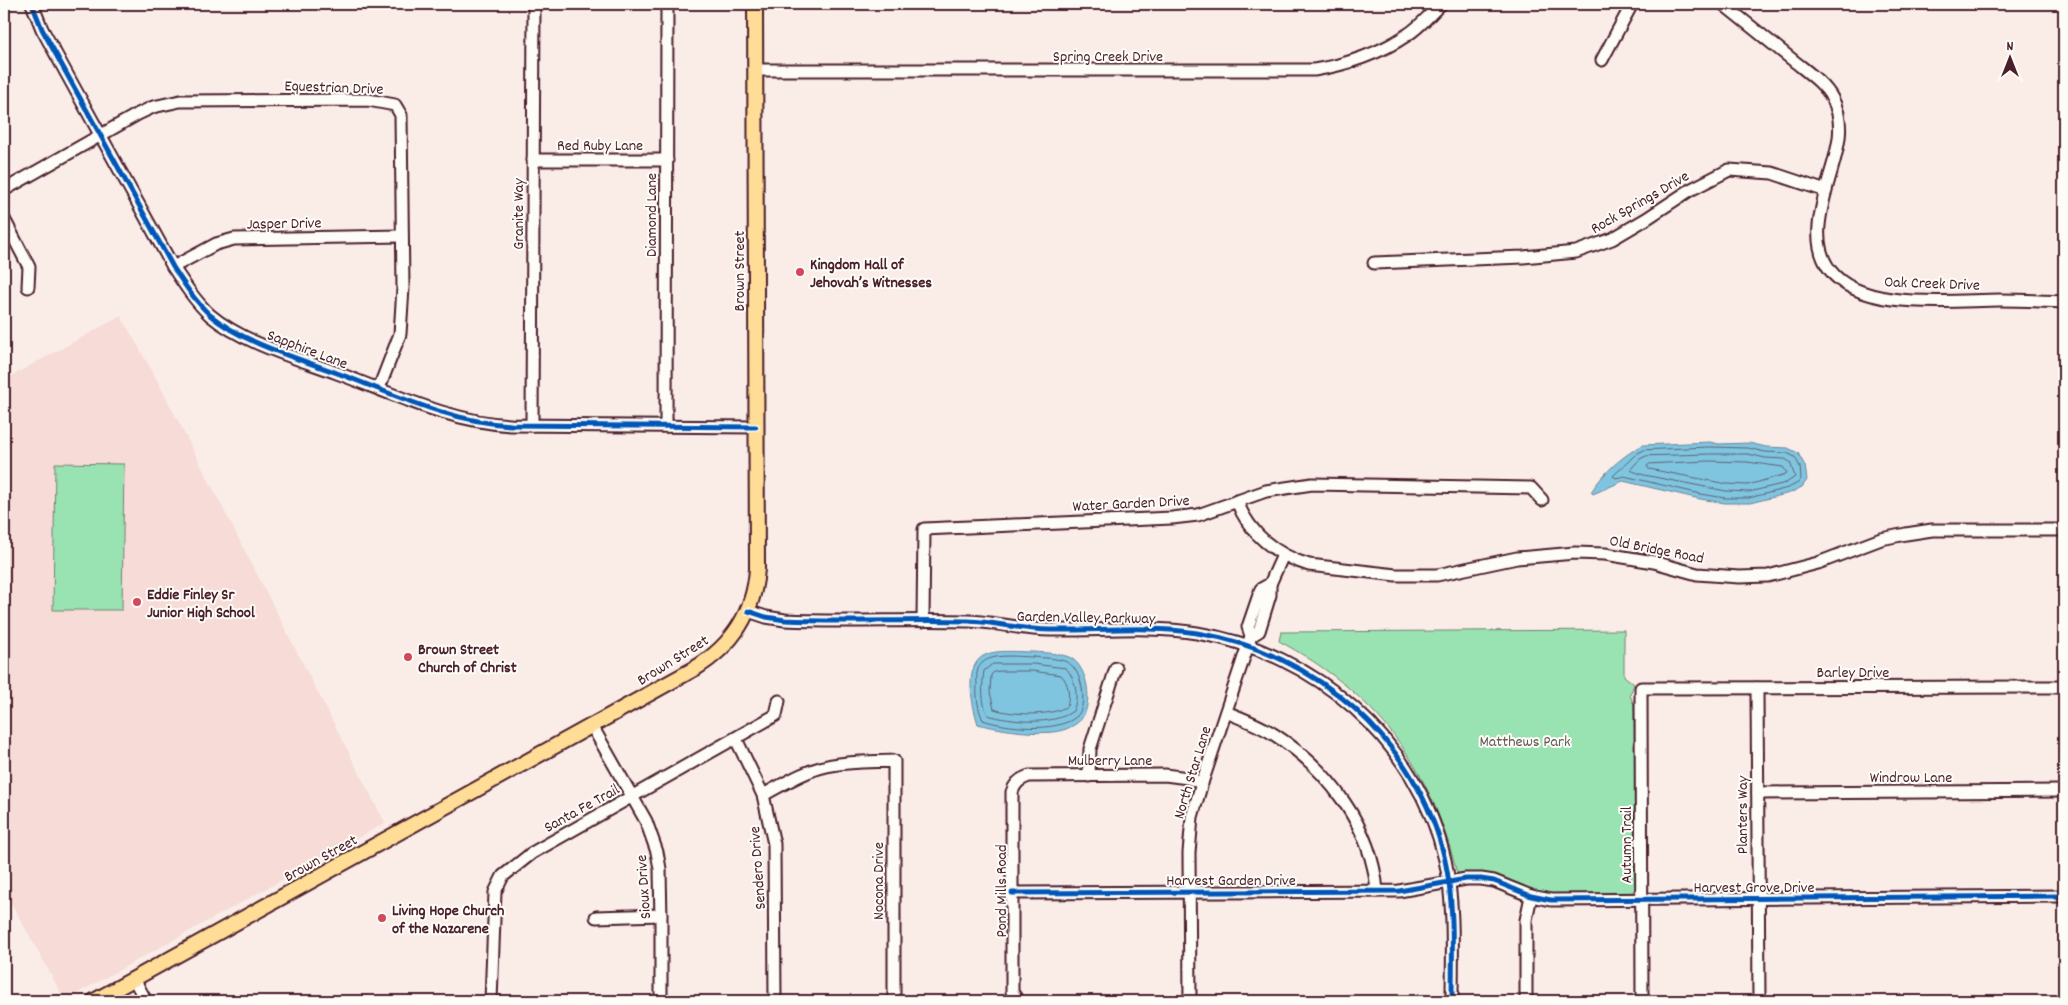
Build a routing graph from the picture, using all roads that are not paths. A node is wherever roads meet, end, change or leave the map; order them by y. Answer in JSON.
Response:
{"nodes":[{"id":1,"x":32,"y":4,"type":"edge"},
{"id":2,"x":534,"y":4,"type":"edge"},
{"id":3,"x":667,"y":4,"type":"edge"},
{"id":4,"x":755,"y":4,"type":"edge"},
{"id":5,"x":1441,"y":4,"type":"edge"},
{"id":6,"x":1632,"y":4,"type":"edge"},
{"id":7,"x":1723,"y":4,"type":"edge"},
{"id":8,"x":1602,"y":60,"type":"dead end"},
{"id":9,"x":755,"y":70,"type":"junction"},
{"id":10,"x":100,"y":135,"type":"junction"},
{"id":11,"x":533,"y":160,"type":"junction"},
{"id":12,"x":667,"y":160,"type":"junction"},
{"id":13,"x":4,"y":190,"type":"edge"},
{"id":14,"x":1826,"y":190,"type":"junction"},
{"id":15,"x":4,"y":219,"type":"edge"},
{"id":16,"x":402,"y":236,"type":"junction"},
{"id":17,"x":1374,"y":263,"type":"dead end"},
{"id":18,"x":173,"y":267,"type":"junction"},
{"id":19,"x":28,"y":287,"type":"dead end"},
{"id":20,"x":2064,"y":302,"type":"edge"},
{"id":21,"x":379,"y":388,"type":"junction"},
{"id":22,"x":532,"y":425,"type":"junction"},
{"id":23,"x":666,"y":426,"type":"junction"},
{"id":24,"x":756,"y":427,"type":"junction"},
{"id":25,"x":1542,"y":500,"type":"dead end"},
{"id":26,"x":1237,"y":501,"type":"junction"},
{"id":27,"x":2064,"y":530,"type":"edge"},
{"id":28,"x":1283,"y":555,"type":"junction"},
{"id":29,"x":748,"y":610,"type":"junction"},
{"id":30,"x":923,"y":621,"type":"junction"},
{"id":31,"x":1249,"y":641,"type":"junction"},
{"id":32,"x":1116,"y":668,"type":"dead end"},
{"id":33,"x":2064,"y":687,"type":"edge"},
{"id":34,"x":1641,"y":688,"type":"joint"},
{"id":35,"x":1757,"y":688,"type":"junction"},
{"id":36,"x":779,"y":700,"type":"dead end"},
{"id":37,"x":1226,"y":712,"type":"junction"},
{"id":38,"x":592,"y":726,"type":"junction"},
{"id":39,"x":736,"y":739,"type":"junction"},
{"id":40,"x":1089,"y":776,"type":"junction"},
{"id":41,"x":1018,"y":781,"type":"joint"},
{"id":42,"x":1202,"y":782,"type":"junction"},
{"id":43,"x":2064,"y":791,"type":"edge"},
{"id":44,"x":1758,"y":793,"type":"junction"},
{"id":45,"x":763,"y":795,"type":"junction"},
{"id":46,"x":633,"y":797,"type":"junction"},
{"id":47,"x":1449,"y":883,"type":"junction"},
{"id":48,"x":1377,"y":891,"type":"junction"},
{"id":49,"x":1189,"y":892,"type":"junction"},
{"id":50,"x":1012,"y":893,"type":"junction"},
{"id":51,"x":1531,"y":896,"type":"junction"},
{"id":52,"x":2064,"y":896,"type":"edge"},
{"id":53,"x":1758,"y":898,"type":"junction"},
{"id":54,"x":1641,"y":899,"type":"junction"},
{"id":55,"x":661,"y":915,"type":"junction"},
{"id":56,"x":596,"y":917,"type":"dead end"},
{"id":57,"x":134,"y":979,"type":"junction"},
{"id":58,"x":94,"y":1001,"type":"edge"},
{"id":59,"x":146,"y":1001,"type":"edge"},
{"id":60,"x":490,"y":1001,"type":"edge"},
{"id":61,"x":661,"y":1001,"type":"edge"},
{"id":62,"x":776,"y":1001,"type":"edge"},
{"id":63,"x":894,"y":1001,"type":"edge"},
{"id":64,"x":1018,"y":1001,"type":"edge"},
{"id":65,"x":1190,"y":1001,"type":"edge"},
{"id":66,"x":1452,"y":1001,"type":"edge"},
{"id":67,"x":1526,"y":1001,"type":"edge"},
{"id":68,"x":1642,"y":1001,"type":"edge"},
{"id":69,"x":1759,"y":1001,"type":"edge"}],
"edges":[{"from":1,"to":10,"type":"street","name":"Sapphire Lane"},
{"from":2,"to":11,"type":"street","name":"Granite Way"},
{"from":3,"to":12,"type":"street","name":"Diamond Lane"},
{"from":4,"to":9,"type":"main road","name":"Brown Street"},
{"from":5,"to":9,"type":"street","name":"Spring Creek Drive"},
{"from":6,"to":8,"type":"street"},
{"from":7,"to":14,"type":"street","name":"Oak Creek Drive"},
{"from":9,"to":24,"type":"main road","name":"Brown Street"},
{"from":10,"to":13,"type":"street","name":"Equestrian Drive"},
{"from":10,"to":16,"type":"street","name":"Equestrian Drive"},
{"from":10,"to":18,"type":"street","name":"Sapphire Lane"},
{"from":11,"to":12,"type":"street","name":"Red Ruby Lane"},
{"from":11,"to":22,"type":"street","name":"Granite Way"},
{"from":12,"to":23,"type":"street","name":"Diamond Lane"},
{"from":14,"to":17,"type":"street","name":"Rock Springs Drive"},
{"from":14,"to":20,"type":"street","name":"Oak Creek Drive"},
{"from":15,"to":19,"type":"street"},
{"from":16,"to":18,"type":"street","name":"Jasper Drive"},
{"from":16,"to":21,"type":"street","name":"Equestrian Drive"},
{"from":18,"to":21,"type":"street","name":"Sapphire Lane"},
{"from":21,"to":22,"type":"street","name":"Sapphire Lane"},
{"from":22,"to":23,"type":"street","name":"Sapphire Lane"},
{"from":23,"to":24,"type":"street","name":"Sapphire Lane"},
{"from":24,"to":29,"type":"main road","name":"Brown Street"},
{"from":25,"to":26,"type":"street","name":"Water Garden Drive"},
{"from":26,"to":28,"type":"street","name":"Old Bridge Road"},
{"from":26,"to":30,"type":"street","name":"Water Garden Drive"},
{"from":27,"to":28,"type":"street","name":"Old Bridge Road"},
{"from":28,"to":31,"type":"street","name":"North Star Lane"},
{"from":29,"to":30,"type":"street","name":"Garden Valley Parkway"},
{"from":29,"to":38,"type":"main road","name":"Brown Street"},
{"from":30,"to":31,"type":"street","name":"Garden Valley Parkway"},
{"from":31,"to":37,"type":"street","name":"North Star Lane"},
{"from":31,"to":47,"type":"street","name":"Garden Valley Parkway"},
{"from":32,"to":40,"type":"street"},
{"from":33,"to":35,"type":"street","name":"Barley Drive"},
{"from":34,"to":35,"type":"street","name":"Barley Drive"},
{"from":34,"to":54,"type":"street","name":"Autumn Trail"},
{"from":35,"to":44,"type":"street","name":"Planters Way"},
{"from":36,"to":39,"type":"street","name":"Santa Fe Trail"},
{"from":37,"to":42,"type":"street","name":"North Star Lane"},
{"from":37,"to":48,"type":"street"},
{"from":38,"to":46,"type":"street","name":"Sioux Drive"},
{"from":38,"to":57,"type":"main road","name":"Brown Street"},
{"from":39,"to":45,"type":"street","name":"Sendero Drive"},
{"from":39,"to":46,"type":"street","name":"Santa Fe Trail"},
{"from":40,"to":41,"type":"street","name":"Mulberry Lane"},
{"from":40,"to":42,"type":"street","name":"Mulberry Lane"},
{"from":41,"to":50,"type":"street","name":"Pond Mills Road"},
{"from":42,"to":49,"type":"street","name":"North Star Lane"},
{"from":43,"to":44,"type":"street","name":"Windrow Lane"},
{"from":44,"to":53,"type":"street","name":"Planters Way"},
{"from":45,"to":62,"type":"street","name":"Sendero Drive"},
{"from":45,"to":63,"type":"street","name":"Nocona Drive"},
{"from":46,"to":55,"type":"street","name":"Sioux Drive"},
{"from":46,"to":60,"type":"street","name":"Santa Fe Trail"},
{"from":47,"to":48,"type":"street","name":"Harvest Garden Drive"},
{"from":47,"to":51,"type":"street","name":"Harvest Grove Drive"},
{"from":47,"to":66,"type":"street","name":"Garden Valley Parkway"},
{"from":48,"to":49,"type":"street","name":"Harvest Garden Drive"},
{"from":49,"to":50,"type":"street","name":"Harvest Garden Drive"},
{"from":49,"to":65,"type":"street","name":"North Star Lane"},
{"from":50,"to":64,"type":"street","name":"Pond Mills Road"},
{"from":51,"to":54,"type":"street","name":"Harvest Grove Drive"},
{"from":51,"to":67,"type":"street"},
{"from":52,"to":53,"type":"street","name":"Harvest Grove Drive"},
{"from":53,"to":54,"type":"street","name":"Harvest Grove Drive"},
{"from":53,"to":69,"type":"street","name":"Planters Way"},
{"from":54,"to":68,"type":"street","name":"Autumn Trail"},
{"from":55,"to":56,"type":"street"},
{"from":55,"to":61,"type":"street","name":"Sioux Drive"},
{"from":57,"to":58,"type":"main road","name":"Brown Street"},
{"from":57,"to":59,"type":"street"}]}
